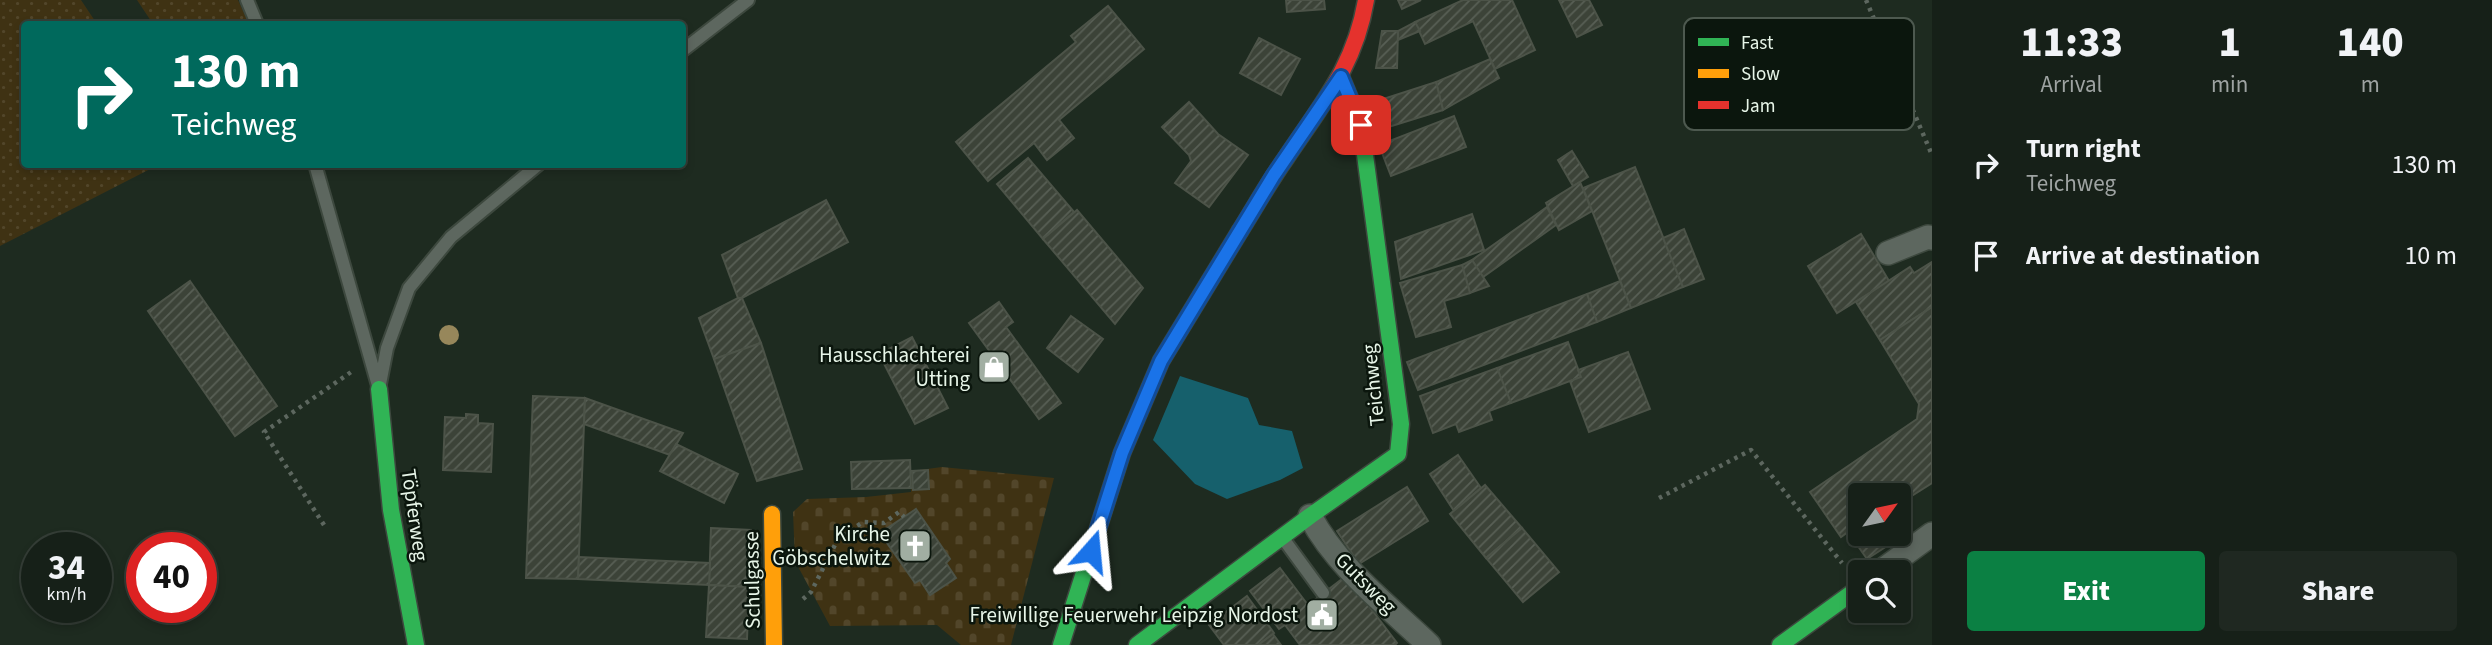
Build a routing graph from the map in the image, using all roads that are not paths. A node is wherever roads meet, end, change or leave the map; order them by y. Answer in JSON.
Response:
{"nodes":[{"id":1,"x":247,"y":0,"type":"edge"},
{"id":2,"x":748,"y":0,"type":"edge"},
{"id":3,"x":1366,"y":0,"type":"edge"},
{"id":4,"x":256,"y":21,"type":"edge"},
{"id":5,"x":686,"y":48,"type":"edge"},
{"id":6,"x":1341,"y":77,"type":"junction"},
{"id":7,"x":315,"y":168,"type":"edge"},
{"id":8,"x":534,"y":168,"type":"edge"},
{"id":9,"x":1932,"y":238,"type":"edge"},
{"id":10,"x":1888,"y":253,"type":"dead end"},
{"id":11,"x":380,"y":389,"type":"junction"},
{"id":12,"x":772,"y":514,"type":"dead end"},
{"id":13,"x":1310,"y":516,"type":"junction"},
{"id":14,"x":1932,"y":534,"type":"edge"},
{"id":15,"x":1282,"y":537,"type":"junction"},
{"id":16,"x":1896,"y":560,"type":"edge"},
{"id":17,"x":1323,"y":593,"type":"dead end"},
{"id":18,"x":1848,"y":596,"type":"edge"},
{"id":19,"x":416,"y":645,"type":"edge"},
{"id":20,"x":774,"y":645,"type":"edge"},
{"id":21,"x":1061,"y":645,"type":"edge"},
{"id":22,"x":1137,"y":645,"type":"edge"},
{"id":23,"x":1429,"y":645,"type":"edge"},
{"id":24,"x":1780,"y":645,"type":"edge"}],
"edges":[{"from":1,"to":4,"type":"lane"},
{"from":2,"to":5,"type":"lane"},
{"from":3,"to":6,"type":"street"},
{"from":6,"to":13,"type":"street","name":"Teichweg"},
{"from":6,"to":21,"type":"street"},
{"from":7,"to":11,"type":"lane","name":"Töpferweg"},
{"from":8,"to":11,"type":"lane","name":"Töpferweg"},
{"from":9,"to":10,"type":"street"},
{"from":11,"to":19,"type":"street","name":"Töpferweg"},
{"from":12,"to":20,"type":"street","name":"Schulgasse"},
{"from":13,"to":15,"type":"street","name":"Teichweg"},
{"from":13,"to":23,"type":"street","name":"Gutsweg"},
{"from":14,"to":16,"type":"street"},
{"from":15,"to":17,"type":"lane"},
{"from":15,"to":22,"type":"street","name":"Teichweg"},
{"from":18,"to":24,"type":"street"}]}
